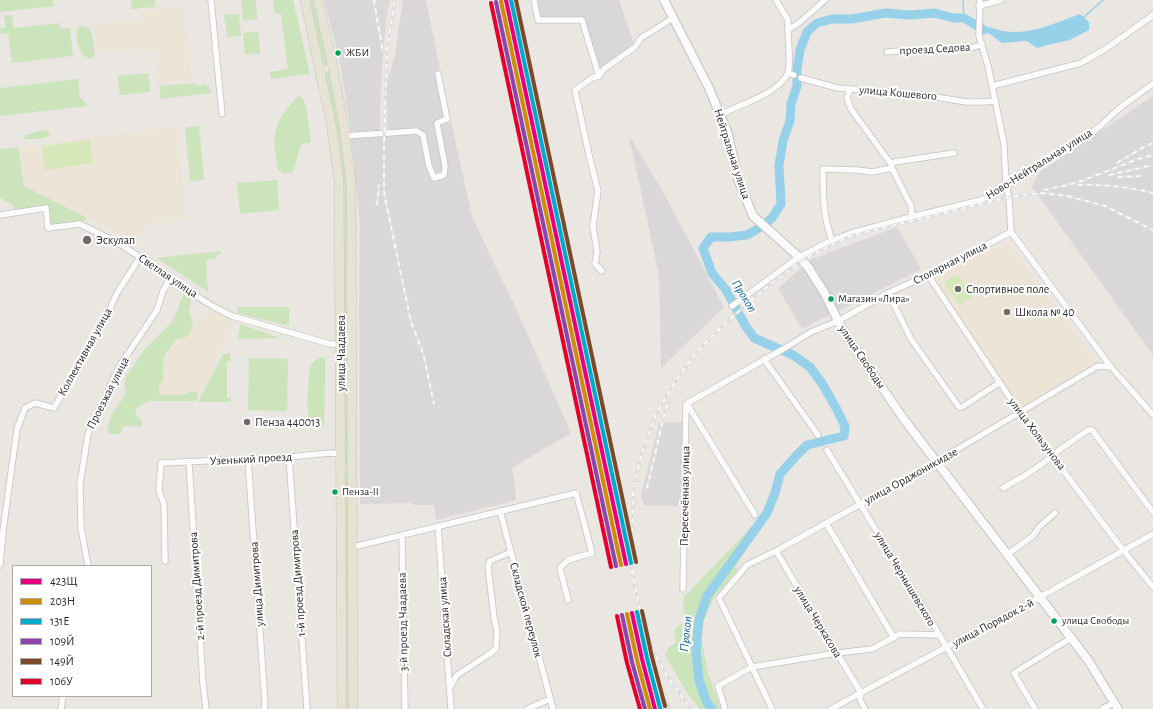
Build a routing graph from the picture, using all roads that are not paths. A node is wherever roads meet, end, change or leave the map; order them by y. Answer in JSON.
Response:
{"nodes":[{"id":1,"x":211,"y":0,"type":"edge"},
{"id":2,"x":304,"y":0,"type":"edge"},
{"id":3,"x":318,"y":0,"type":"edge"},
{"id":4,"x":534,"y":0,"type":"edge"},
{"id":5,"x":664,"y":0,"type":"edge"},
{"id":6,"x":776,"y":0,"type":"edge"},
{"id":7,"x":825,"y":0,"type":"edge"},
{"id":8,"x":1001,"y":0,"type":"edge"},
{"id":9,"x":980,"y":3,"type":"edge"},
{"id":10,"x":1153,"y":15,"type":"edge"},
{"id":11,"x":673,"y":18,"type":"junction"},
{"id":12,"x":788,"y":30,"type":"junction"},
{"id":13,"x":982,"y":44,"type":"junction"},
{"id":14,"x":888,"y":52,"type":"dead end"},
{"id":15,"x":788,"y":73,"type":"junction"},
{"id":16,"x":438,"y":74,"type":"dead end"},
{"id":17,"x":599,"y":76,"type":"junction"},
{"id":18,"x":794,"y":76,"type":"dead end"},
{"id":19,"x":801,"y":78,"type":"dead end"},
{"id":20,"x":1153,"y":84,"type":"edge"},
{"id":21,"x":992,"y":86,"type":"junction"},
{"id":22,"x":850,"y":89,"type":"junction"},
{"id":23,"x":996,"y":101,"type":"junction"},
{"id":24,"x":222,"y":114,"type":"dead end"},
{"id":25,"x":720,"y":115,"type":"junction"},
{"id":26,"x":345,"y":136,"type":"junction"},
{"id":27,"x":954,"y":153,"type":"dead end"},
{"id":28,"x":891,"y":166,"type":"junction"},
{"id":29,"x":1006,"y":186,"type":"junction"},
{"id":30,"x":0,"y":215,"type":"edge"},
{"id":31,"x":912,"y":217,"type":"junction"},
{"id":32,"x":1011,"y":232,"type":"junction"},
{"id":33,"x":832,"y":240,"type":"junction"},
{"id":34,"x":140,"y":257,"type":"junction"},
{"id":35,"x":799,"y":257,"type":"junction"},
{"id":36,"x":602,"y":271,"type":"dead end"},
{"id":37,"x":928,"y":275,"type":"junction"},
{"id":38,"x":170,"y":279,"type":"junction"},
{"id":39,"x":824,"y":292,"type":"joint"},
{"id":40,"x":888,"y":294,"type":"junction"},
{"id":41,"x":732,"y":306,"type":"dead end"},
{"id":42,"x":838,"y":321,"type":"junction"},
{"id":43,"x":341,"y":344,"type":"junction"},
{"id":44,"x":352,"y":344,"type":"junction"},
{"id":45,"x":764,"y":359,"type":"junction"},
{"id":46,"x":1111,"y":367,"type":"junction"},
{"id":47,"x":999,"y":383,"type":"junction"},
{"id":48,"x":686,"y":404,"type":"junction"},
{"id":49,"x":1020,"y":413,"type":"junction"},
{"id":50,"x":1153,"y":416,"type":"edge"},
{"id":51,"x":818,"y":435,"type":"dead end"},
{"id":52,"x":827,"y":450,"type":"dead end"},
{"id":53,"x":341,"y":454,"type":"junction"},
{"id":54,"x":1052,"y":455,"type":"junction"},
{"id":55,"x":289,"y":457,"type":"junction"},
{"id":56,"x":248,"y":459,"type":"junction"},
{"id":57,"x":188,"y":462,"type":"junction"},
{"id":58,"x":937,"y":462,"type":"junction"},
{"id":59,"x":1003,"y":488,"type":"dead end"},
{"id":60,"x":859,"y":504,"type":"junction"},
{"id":61,"x":500,"y":511,"type":"junction"},
{"id":62,"x":1153,"y":512,"type":"edge"},
{"id":63,"x":1055,"y":513,"type":"dead end"},
{"id":64,"x":755,"y":515,"type":"dead end"},
{"id":65,"x":826,"y":523,"type":"junction"},
{"id":66,"x":438,"y":526,"type":"junction"},
{"id":67,"x":402,"y":534,"type":"junction"},
{"id":68,"x":1153,"y":534,"type":"edge"},
{"id":69,"x":353,"y":547,"type":"junction"},
{"id":70,"x":1123,"y":550,"type":"junction"},
{"id":71,"x":776,"y":551,"type":"junction"},
{"id":72,"x":511,"y":552,"type":"junction"},
{"id":73,"x":1008,"y":554,"type":"junction"},
{"id":74,"x":165,"y":561,"type":"dead end"},
{"id":75,"x":0,"y":565,"type":"edge"},
{"id":76,"x":88,"y":565,"type":"edge"},
{"id":77,"x":1153,"y":587,"type":"edge"},
{"id":78,"x":683,"y":589,"type":"dead end"},
{"id":79,"x":1040,"y":597,"type":"junction"},
{"id":80,"x":568,"y":600,"type":"dead end"},
{"id":81,"x":940,"y":636,"type":"junction"},
{"id":82,"x":894,"y":638,"type":"junction"},
{"id":83,"x":1071,"y":638,"type":"junction"},
{"id":84,"x":947,"y":647,"type":"junction"},
{"id":85,"x":837,"y":653,"type":"junction"},
{"id":86,"x":752,"y":667,"type":"junction"},
{"id":87,"x":450,"y":687,"type":"junction"},
{"id":88,"x":860,"y":693,"type":"junction"},
{"id":89,"x":63,"y":697,"type":"edge"},
{"id":90,"x":550,"y":699,"type":"junction"},
{"id":91,"x":1116,"y":706,"type":"edge"},
{"id":92,"x":61,"y":709,"type":"edge"},
{"id":93,"x":206,"y":709,"type":"edge"},
{"id":94,"x":264,"y":709,"type":"edge"},
{"id":95,"x":307,"y":709,"type":"edge"},
{"id":96,"x":342,"y":709,"type":"edge"},
{"id":97,"x":353,"y":709,"type":"edge"},
{"id":98,"x":405,"y":709,"type":"edge"},
{"id":99,"x":451,"y":709,"type":"edge"},
{"id":100,"x":527,"y":709,"type":"edge"},
{"id":101,"x":552,"y":709,"type":"edge"},
{"id":102,"x":725,"y":709,"type":"edge"},
{"id":103,"x":772,"y":709,"type":"edge"},
{"id":104,"x":831,"y":709,"type":"edge"},
{"id":105,"x":865,"y":709,"type":"edge"},
{"id":106,"x":983,"y":709,"type":"edge"},
{"id":107,"x":1036,"y":709,"type":"edge"},
{"id":108,"x":1102,"y":709,"type":"edge"}],
"edges":[{"from":1,"to":24,"type":"street"},
{"from":2,"to":43,"type":"main road","name":"улица Чаадаева"},
{"from":3,"to":26,"type":"main road","name":"улица Чаадаева"},
{"from":4,"to":17,"type":"street"},
{"from":5,"to":11,"type":"main road","name":"Нейтральная улица"},
{"from":6,"to":12,"type":"street"},
{"from":7,"to":12,"type":"street"},
{"from":8,"to":9,"type":"street"},
{"from":9,"to":13,"type":"street"},
{"from":10,"to":21,"type":"street"},
{"from":11,"to":17,"type":"street"},
{"from":11,"to":25,"type":"main road","name":"Нейтральная улица"},
{"from":12,"to":15,"type":"street"},
{"from":13,"to":14,"type":"street","name":"проезд Седова"},
{"from":13,"to":21,"type":"street"},
{"from":15,"to":18,"type":"street"},
{"from":15,"to":25,"type":"street"},
{"from":16,"to":26,"type":"street"},
{"from":17,"to":36,"type":"street"},
{"from":19,"to":22,"type":"street","name":"улица Кошевого"},
{"from":20,"to":29,"type":"street","name":"Ново-Нейтральная улица"},
{"from":21,"to":23,"type":"street"},
{"from":22,"to":23,"type":"street","name":"улица Кошевого"},
{"from":22,"to":28,"type":"street"},
{"from":23,"to":29,"type":"street"},
{"from":25,"to":35,"type":"main road","name":"Нейтральная улица"},
{"from":26,"to":44,"type":"main road","name":"улица Чаадаева"},
{"from":27,"to":28,"type":"street"},
{"from":28,"to":31,"type":"street"},
{"from":28,"to":33,"type":"street"},
{"from":29,"to":31,"type":"street","name":"Ново-Нейтральная улица"},
{"from":29,"to":32,"type":"street"},
{"from":30,"to":34,"type":"street","name":"Светлая улица"},
{"from":31,"to":33,"type":"street","name":"Ново-Нейтральная улица"},
{"from":32,"to":37,"type":"street","name":"Столярная улица"},
{"from":32,"to":46,"type":"street"},
{"from":33,"to":35,"type":"street","name":"Ново-Нейтральная улица"},
{"from":34,"to":38,"type":"street","name":"Светлая улица"},
{"from":34,"to":75,"type":"street","name":"Коллективная улица"},
{"from":35,"to":39,"type":"main road","name":"Нейтральная улица"},
{"from":35,"to":41,"type":"street","name":"Ново-Нейтральная улица"},
{"from":37,"to":40,"type":"street","name":"Столярная улица"},
{"from":37,"to":47,"type":"street","name":"улица Хользунова"},
{"from":38,"to":43,"type":"street","name":"Светлая улица"},
{"from":38,"to":76,"type":"street","name":"Проезжая улица"},
{"from":39,"to":42,"type":"main road","name":"улица Свободы"},
{"from":40,"to":42,"type":"street","name":"Столярная улица"},
{"from":40,"to":47,"type":"street"},
{"from":42,"to":45,"type":"street","name":"Столярная улица"},
{"from":42,"to":58,"type":"main road","name":"улица Свободы"},
{"from":43,"to":44,"type":"street","name":"Светлая улица"},
{"from":43,"to":53,"type":"main road","name":"улица Чаадаева"},
{"from":44,"to":69,"type":"main road","name":"улица Чаадаева"},
{"from":45,"to":48,"type":"street"},
{"from":45,"to":51,"type":"street"},
{"from":46,"to":49,"type":"street","name":"улица Орджоникидзе"},
{"from":46,"to":50,"type":"street"},
{"from":47,"to":49,"type":"street","name":"улица Хользунова"},
{"from":48,"to":64,"type":"street"},
{"from":48,"to":78,"type":"street","name":"Пересечённая улица"},
{"from":49,"to":54,"type":"street","name":"улица Хользунова"},
{"from":49,"to":58,"type":"street","name":"улица Орджоникидзе"},
{"from":52,"to":60,"type":"street","name":"улица Чернышевского"},
{"from":53,"to":55,"type":"street","name":"Узенький проезд"},
{"from":53,"to":96,"type":"main road","name":"улица Чаадаева"},
{"from":54,"to":59,"type":"street"},
{"from":54,"to":62,"type":"street"},
{"from":54,"to":70,"type":"street","name":"улица Хользунова"},
{"from":55,"to":56,"type":"street","name":"Узенький проезд"},
{"from":55,"to":95,"type":"street","name":"1-й проезд Димитрова"},
{"from":56,"to":57,"type":"street","name":"Узенький проезд"},
{"from":56,"to":94,"type":"street","name":"улица Димитрова"},
{"from":57,"to":74,"type":"street","name":"Узенький проезд"},
{"from":57,"to":93,"type":"street","name":"2-й проезд Димитрова"},
{"from":58,"to":60,"type":"street","name":"улица Орджоникидзе"},
{"from":58,"to":73,"type":"main road","name":"улица Свободы"},
{"from":60,"to":65,"type":"street","name":"улица Орджоникидзе"},
{"from":60,"to":81,"type":"street","name":"улица Чернышевского"},
{"from":61,"to":66,"type":"street"},
{"from":61,"to":72,"type":"street","name":"Складской переулок"},
{"from":61,"to":80,"type":"street"},
{"from":63,"to":73,"type":"street"},
{"from":65,"to":71,"type":"street","name":"улица Орджоникидзе"},
{"from":65,"to":82,"type":"street"},
{"from":66,"to":67,"type":"street"},
{"from":66,"to":87,"type":"street","name":"Складская улица"},
{"from":67,"to":69,"type":"street"},
{"from":67,"to":98,"type":"street","name":"3-й проезд Чаадаева"},
{"from":68,"to":70,"type":"street","name":"улица Порядок 2-й"},
{"from":69,"to":97,"type":"main road","name":"улица Чаадаева"},
{"from":70,"to":77,"type":"street","name":"улица Хользунова"},
{"from":70,"to":79,"type":"street","name":"улица Порядок 2-й"},
{"from":71,"to":85,"type":"street","name":"улица Черкасова"},
{"from":71,"to":86,"type":"street","name":"улица Орджоникидзе"},
{"from":72,"to":87,"type":"street"},
{"from":72,"to":90,"type":"street","name":"Складской переулок"},
{"from":73,"to":79,"type":"main road","name":"улица Свободы"},
{"from":79,"to":83,"type":"main road","name":"улица Свободы"},
{"from":79,"to":84,"type":"street","name":"улица Порядок 2-й"},
{"from":81,"to":82,"type":"street"},
{"from":81,"to":84,"type":"street","name":"улица Чернышевского"},
{"from":82,"to":85,"type":"street"},
{"from":83,"to":91,"type":"main road","name":"улица Свободы"},
{"from":83,"to":107,"type":"street"},
{"from":84,"to":88,"type":"street","name":"улица Порядок 2-й"},
{"from":84,"to":106,"type":"street","name":"улица Чернышевского"},
{"from":85,"to":86,"type":"street"},
{"from":85,"to":88,"type":"street","name":"улица Черкасова"},
{"from":86,"to":102,"type":"street"},
{"from":86,"to":103,"type":"street"},
{"from":87,"to":99,"type":"street","name":"Складская улица"},
{"from":88,"to":104,"type":"street","name":"улица Порядок 2-й"},
{"from":88,"to":105,"type":"street","name":"улица Черкасова"},
{"from":89,"to":92,"type":"street"},
{"from":90,"to":100,"type":"street"},
{"from":90,"to":101,"type":"street","name":"Складской переулок"},
{"from":91,"to":108,"type":"street"}]}
